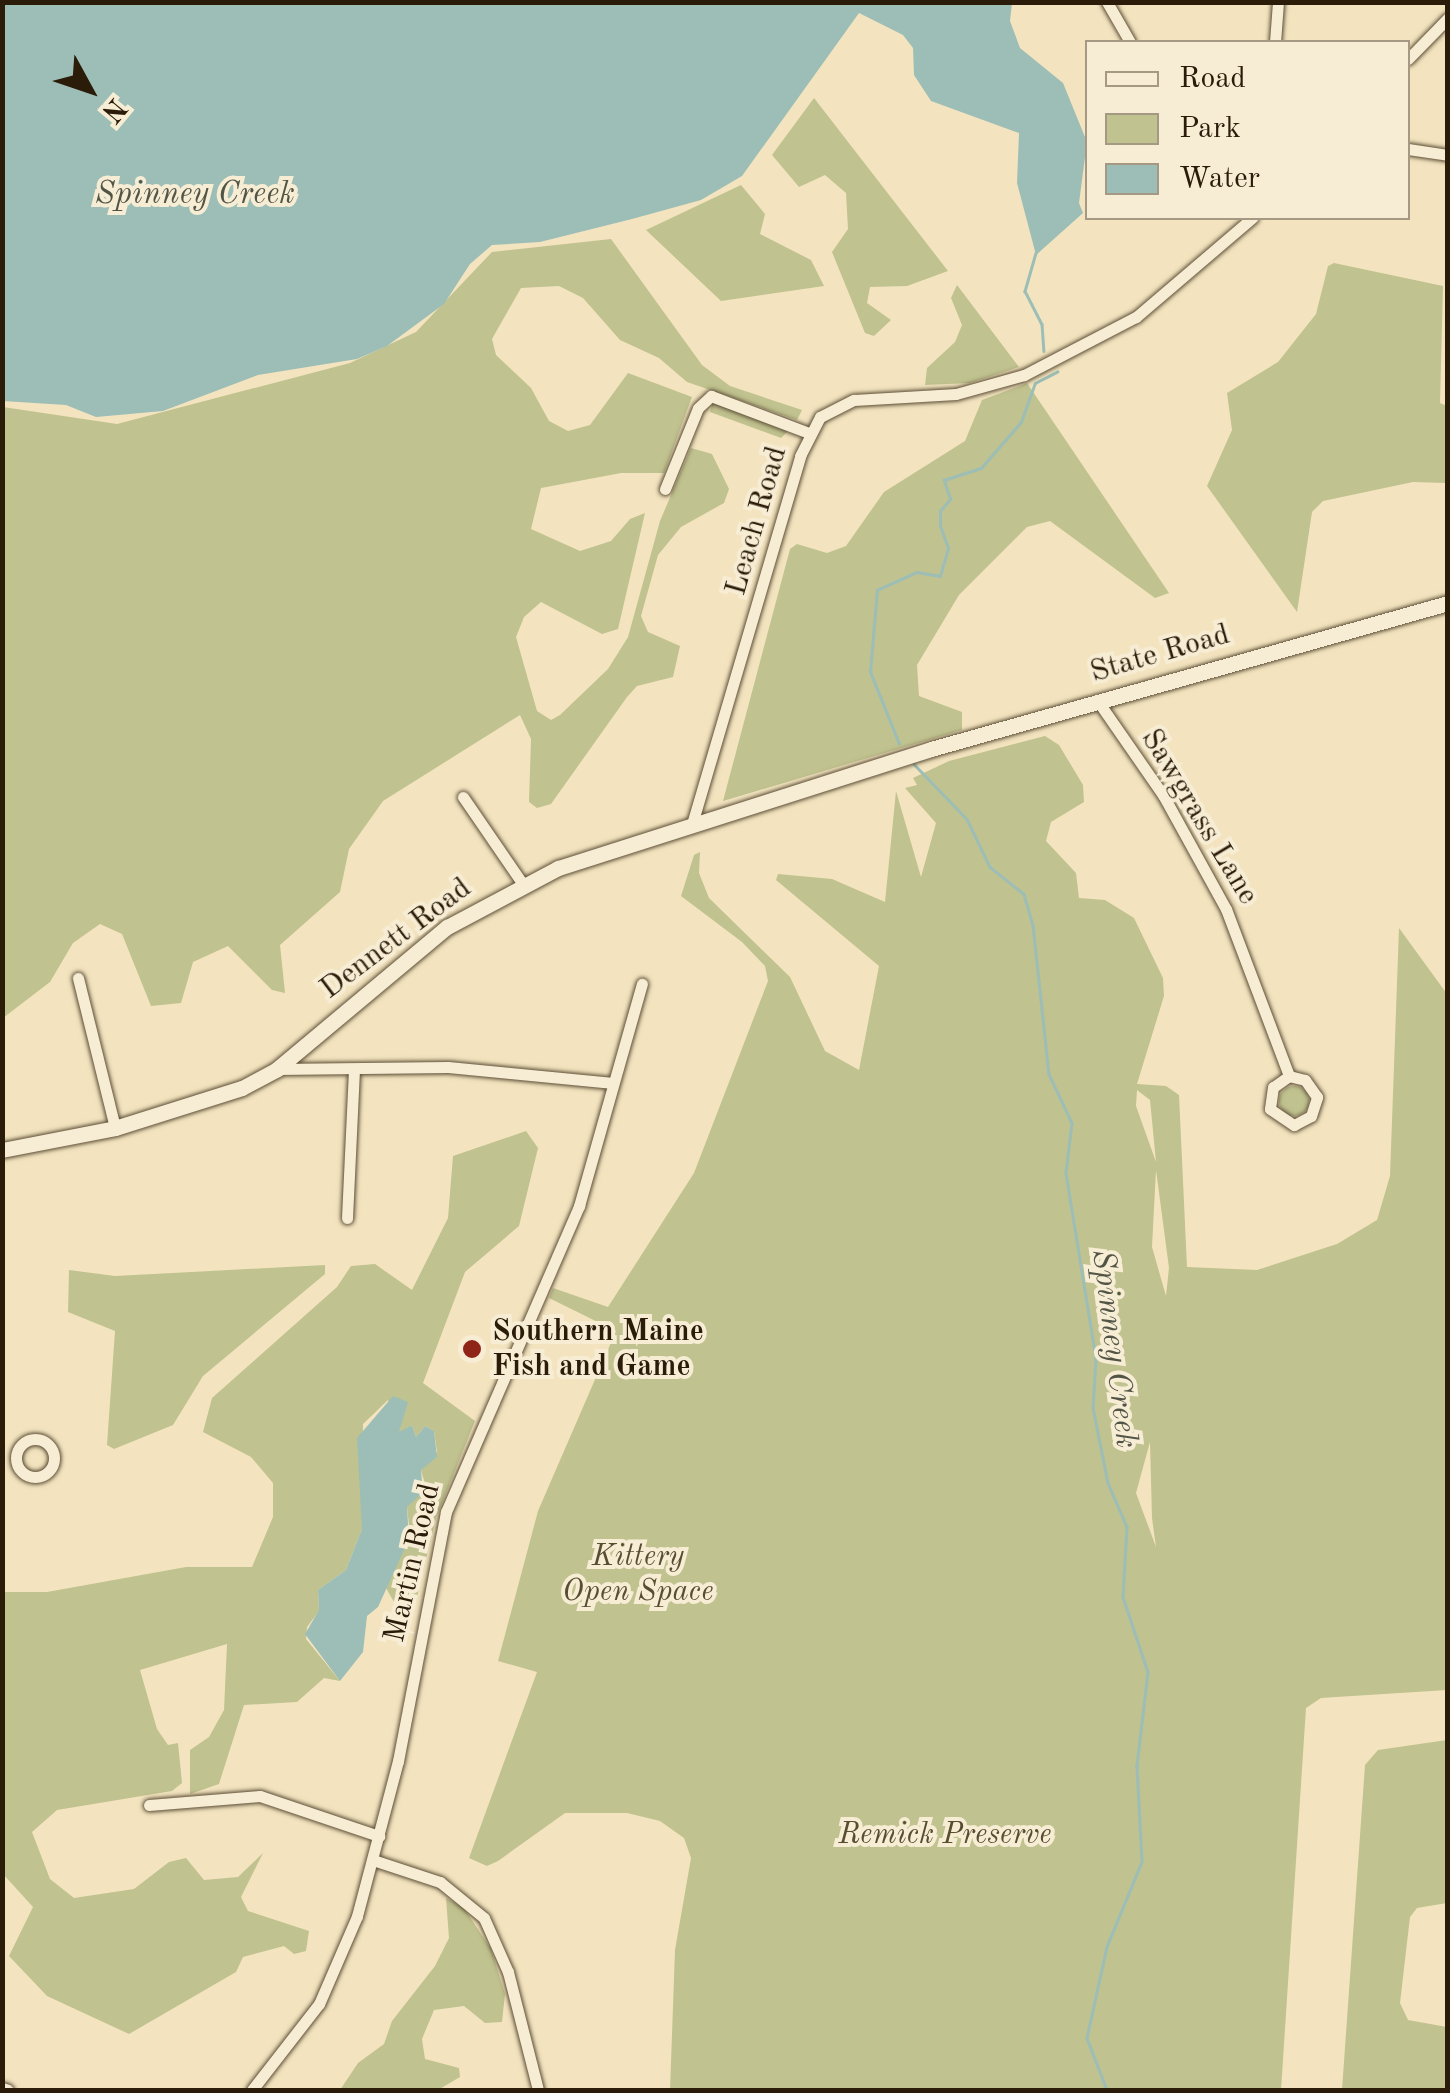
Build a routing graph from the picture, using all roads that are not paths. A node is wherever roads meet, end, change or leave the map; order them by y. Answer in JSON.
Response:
{"nodes":[{"id":1,"x":1107,"y":2,"type":"edge"},
{"id":2,"x":1278,"y":2,"type":"edge"},
{"id":3,"x":1448,"y":18,"type":"edge"},
{"id":4,"x":1129,"y":40,"type":"edge"},
{"id":5,"x":1275,"y":40,"type":"edge"},
{"id":6,"x":1410,"y":57,"type":"edge"},
{"id":7,"x":1410,"y":149,"type":"edge"},
{"id":8,"x":1448,"y":155,"type":"edge"},
{"id":9,"x":1250,"y":220,"type":"edge"},
{"id":10,"x":809,"y":434,"type":"junction"},
{"id":11,"x":665,"y":489,"type":"dead end"},
{"id":12,"x":1448,"y":603,"type":"edge"},
{"id":13,"x":1097,"y":700,"type":"junction"},
{"id":14,"x":889,"y":761,"type":"joint"},
{"id":15,"x":463,"y":797,"type":"dead end"},
{"id":16,"x":692,"y":824,"type":"junction"},
{"id":17,"x":522,"y":883,"type":"junction"},
{"id":18,"x":78,"y":978,"type":"dead end"},
{"id":19,"x":642,"y":984,"type":"dead end"},
{"id":20,"x":276,"y":1069,"type":"junction"},
{"id":21,"x":354,"y":1071,"type":"junction"},
{"id":22,"x":1289,"y":1076,"type":"junction"},
{"id":23,"x":612,"y":1083,"type":"junction"},
{"id":24,"x":115,"y":1128,"type":"junction"},
{"id":25,"x":2,"y":1150,"type":"edge"},
{"id":26,"x":347,"y":1218,"type":"dead end"},
{"id":27,"x":2,"y":1450,"type":"edge"},
{"id":28,"x":16,"y":1453,"type":"dead end"},
{"id":29,"x":149,"y":1805,"type":"dead end"},
{"id":30,"x":379,"y":1836,"type":"junction"},
{"id":31,"x":373,"y":1860,"type":"junction"},
{"id":32,"x":252,"y":2090,"type":"edge"},
{"id":33,"x":538,"y":2090,"type":"edge"}],
"edges":[{"from":1,"to":4,"type":"street"},
{"from":2,"to":5,"type":"street"},
{"from":3,"to":6,"type":"street"},
{"from":7,"to":8,"type":"street"},
{"from":9,"to":10,"type":"street","name":"Leach Road"},
{"from":10,"to":11,"type":"street"},
{"from":10,"to":16,"type":"street","name":"Leach Road"},
{"from":12,"to":13,"type":"street","name":"State Road"},
{"from":13,"to":14,"type":"street","name":"State Road"},
{"from":13,"to":22,"type":"street","name":"Sawgrass Lane"},
{"from":14,"to":16,"type":"street","name":"Dennett Road"},
{"from":15,"to":17,"type":"street"},
{"from":16,"to":17,"type":"street","name":"Dennett Road"},
{"from":17,"to":20,"type":"street","name":"Dennett Road"},
{"from":18,"to":24,"type":"street"},
{"from":19,"to":23,"type":"street","name":"Martin Road"},
{"from":20,"to":21,"type":"street"},
{"from":20,"to":24,"type":"street","name":"Dennett Road"},
{"from":21,"to":23,"type":"street"},
{"from":21,"to":26,"type":"street"},
{"from":22,"to":22,"type":"street","name":"Sawgrass Lane"},
{"from":23,"to":30,"type":"street","name":"Martin Road"},
{"from":24,"to":25,"type":"street","name":"Dennett Road"},
{"from":27,"to":28,"type":"street"},
{"from":29,"to":30,"type":"street"},
{"from":30,"to":31,"type":"street","name":"Martin Road"},
{"from":31,"to":32,"type":"street","name":"Martin Road"},
{"from":31,"to":33,"type":"street"}]}
